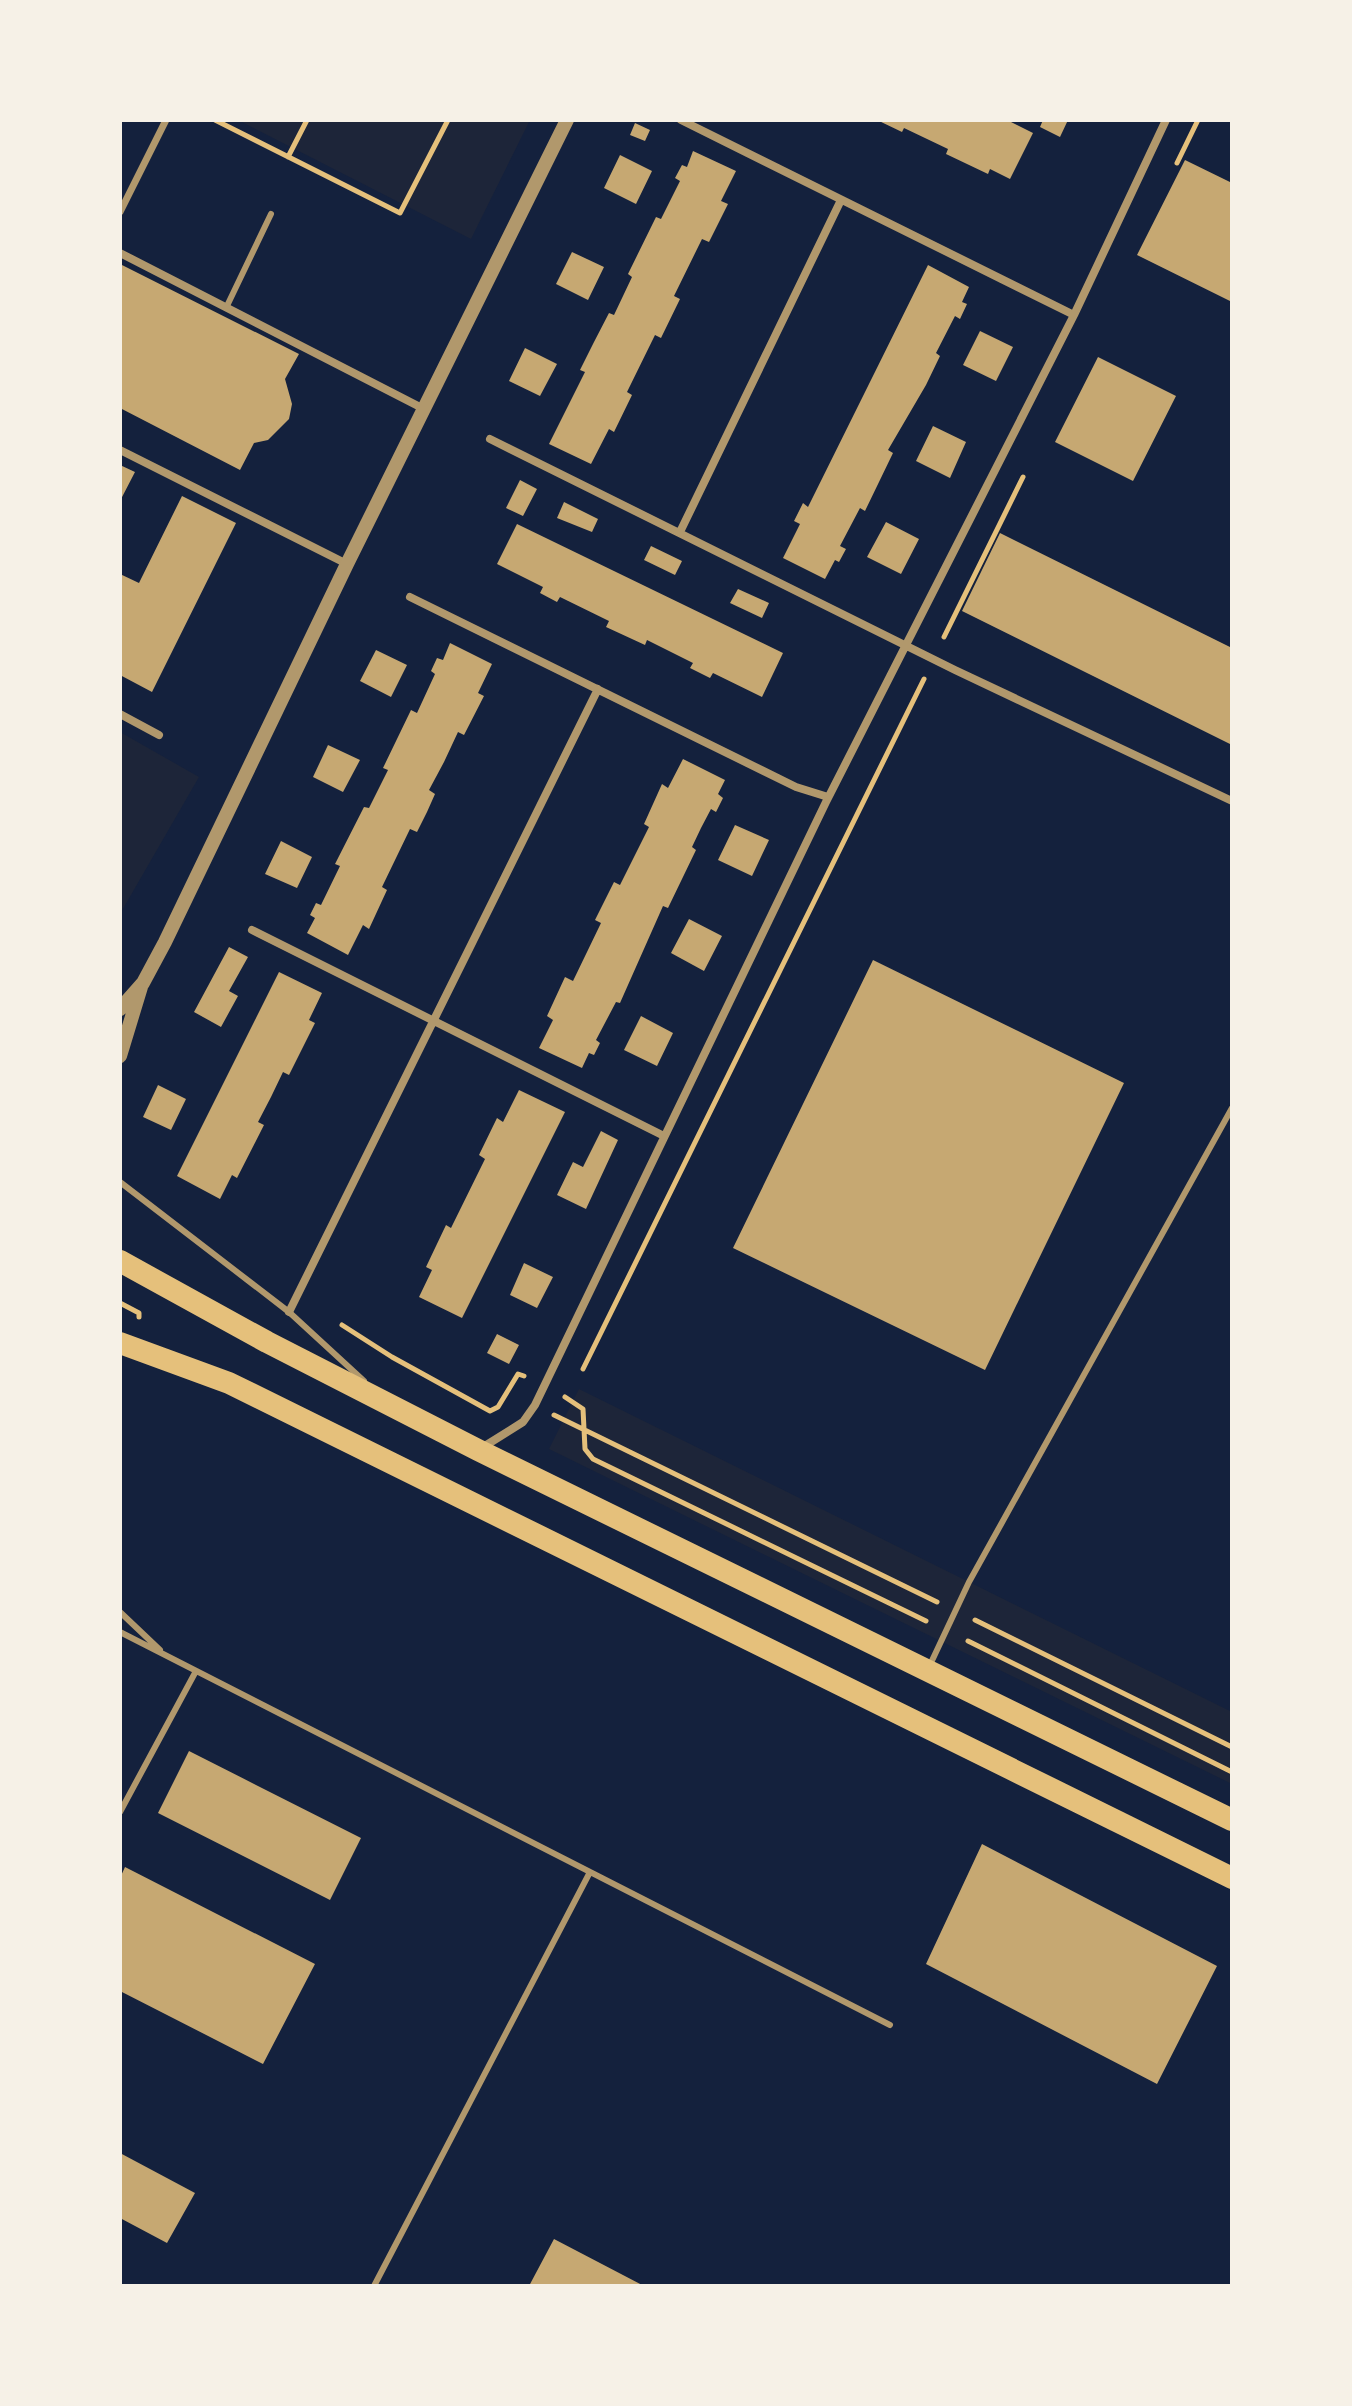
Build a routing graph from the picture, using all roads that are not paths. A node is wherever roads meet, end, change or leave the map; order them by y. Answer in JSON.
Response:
{"nodes":[{"id":1,"x":166,"y":120,"type":"edge"},
{"id":2,"x":567,"y":120,"type":"edge"},
{"id":3,"x":681,"y":120,"type":"edge"},
{"id":4,"x":1164,"y":121,"type":"edge"},
{"id":5,"x":841,"y":200,"type":"junction"},
{"id":6,"x":120,"y":212,"type":"edge"},
{"id":7,"x":271,"y":214,"type":"dead end"},
{"id":8,"x":120,"y":253,"type":"edge"},
{"id":9,"x":226,"y":308,"type":"junction"},
{"id":10,"x":1074,"y":315,"type":"junction"},
{"id":11,"x":424,"y":409,"type":"junction"},
{"id":12,"x":490,"y":439,"type":"dead end"},
{"id":13,"x":120,"y":450,"type":"edge"},
{"id":14,"x":680,"y":532,"type":"junction"},
{"id":15,"x":347,"y":564,"type":"junction"},
{"id":16,"x":410,"y":597,"type":"dead end"},
{"id":17,"x":906,"y":645,"type":"junction"},
{"id":18,"x":598,"y":689,"type":"junction"},
{"id":19,"x":120,"y":714,"type":"edge"},
{"id":20,"x":159,"y":735,"type":"dead end"},
{"id":21,"x":828,"y":797,"type":"junction"},
{"id":22,"x":1232,"y":801,"type":"edge"},
{"id":23,"x":252,"y":930,"type":"dead end"},
{"id":24,"x":143,"y":983,"type":"junction"},
{"id":25,"x":120,"y":1009,"type":"edge"},
{"id":26,"x":433,"y":1020,"type":"junction"},
{"id":27,"x":120,"y":1056,"type":"edge"},
{"id":28,"x":1232,"y":1108,"type":"edge"},
{"id":29,"x":664,"y":1136,"type":"junction"},
{"id":30,"x":120,"y":1182,"type":"edge"},
{"id":31,"x":120,"y":1261,"type":"edge"},
{"id":32,"x":289,"y":1312,"type":"junction"},
{"id":33,"x":120,"y":1343,"type":"edge"},
{"id":34,"x":390,"y":1405,"type":"junction"},
{"id":35,"x":478,"y":1450,"type":"junction"},
{"id":36,"x":120,"y":1612,"type":"edge"},
{"id":37,"x":120,"y":1632,"type":"edge"},
{"id":38,"x":165,"y":1655,"type":"junction"},
{"id":39,"x":928,"y":1669,"type":"junction"},
{"id":40,"x":196,"y":1671,"type":"junction"},
{"id":41,"x":120,"y":1812,"type":"edge"},
{"id":42,"x":1232,"y":1820,"type":"edge"},
{"id":43,"x":590,"y":1872,"type":"junction"},
{"id":44,"x":1232,"y":1878,"type":"edge"},
{"id":45,"x":890,"y":2025,"type":"dead end"},
{"id":46,"x":374,"y":2286,"type":"edge"}],
"edges":[{"from":1,"to":6,"type":"street"},
{"from":2,"to":11,"type":"street"},
{"from":3,"to":5,"type":"street"},
{"from":4,"to":10,"type":"street"},
{"from":5,"to":10,"type":"street"},
{"from":5,"to":14,"type":"street"},
{"from":7,"to":9,"type":"lane"},
{"from":8,"to":9,"type":"street"},
{"from":9,"to":11,"type":"street"},
{"from":10,"to":17,"type":"street"},
{"from":11,"to":15,"type":"street"},
{"from":12,"to":14,"type":"street"},
{"from":13,"to":15,"type":"street"},
{"from":14,"to":17,"type":"street"},
{"from":15,"to":24,"type":"street"},
{"from":16,"to":18,"type":"street"},
{"from":17,"to":21,"type":"street"},
{"from":17,"to":22,"type":"street"},
{"from":18,"to":21,"type":"street"},
{"from":18,"to":26,"type":"street"},
{"from":19,"to":20,"type":"street"},
{"from":21,"to":29,"type":"street"},
{"from":23,"to":26,"type":"street"},
{"from":24,"to":25,"type":"street"},
{"from":24,"to":27,"type":"street"},
{"from":26,"to":29,"type":"street"},
{"from":26,"to":32,"type":"street"},
{"from":28,"to":39,"type":"lane"},
{"from":29,"to":35,"type":"street"},
{"from":30,"to":32,"type":"lane"},
{"from":31,"to":34,"type":"highway"},
{"from":32,"to":34,"type":"lane"},
{"from":33,"to":44,"type":"highway"},
{"from":34,"to":35,"type":"highway"},
{"from":35,"to":39,"type":"highway"},
{"from":36,"to":38,"type":"lane"},
{"from":37,"to":38,"type":"lane"},
{"from":38,"to":40,"type":"lane"},
{"from":39,"to":42,"type":"highway"},
{"from":40,"to":41,"type":"lane"},
{"from":40,"to":43,"type":"lane"},
{"from":43,"to":45,"type":"lane"},
{"from":43,"to":46,"type":"lane"}]}
